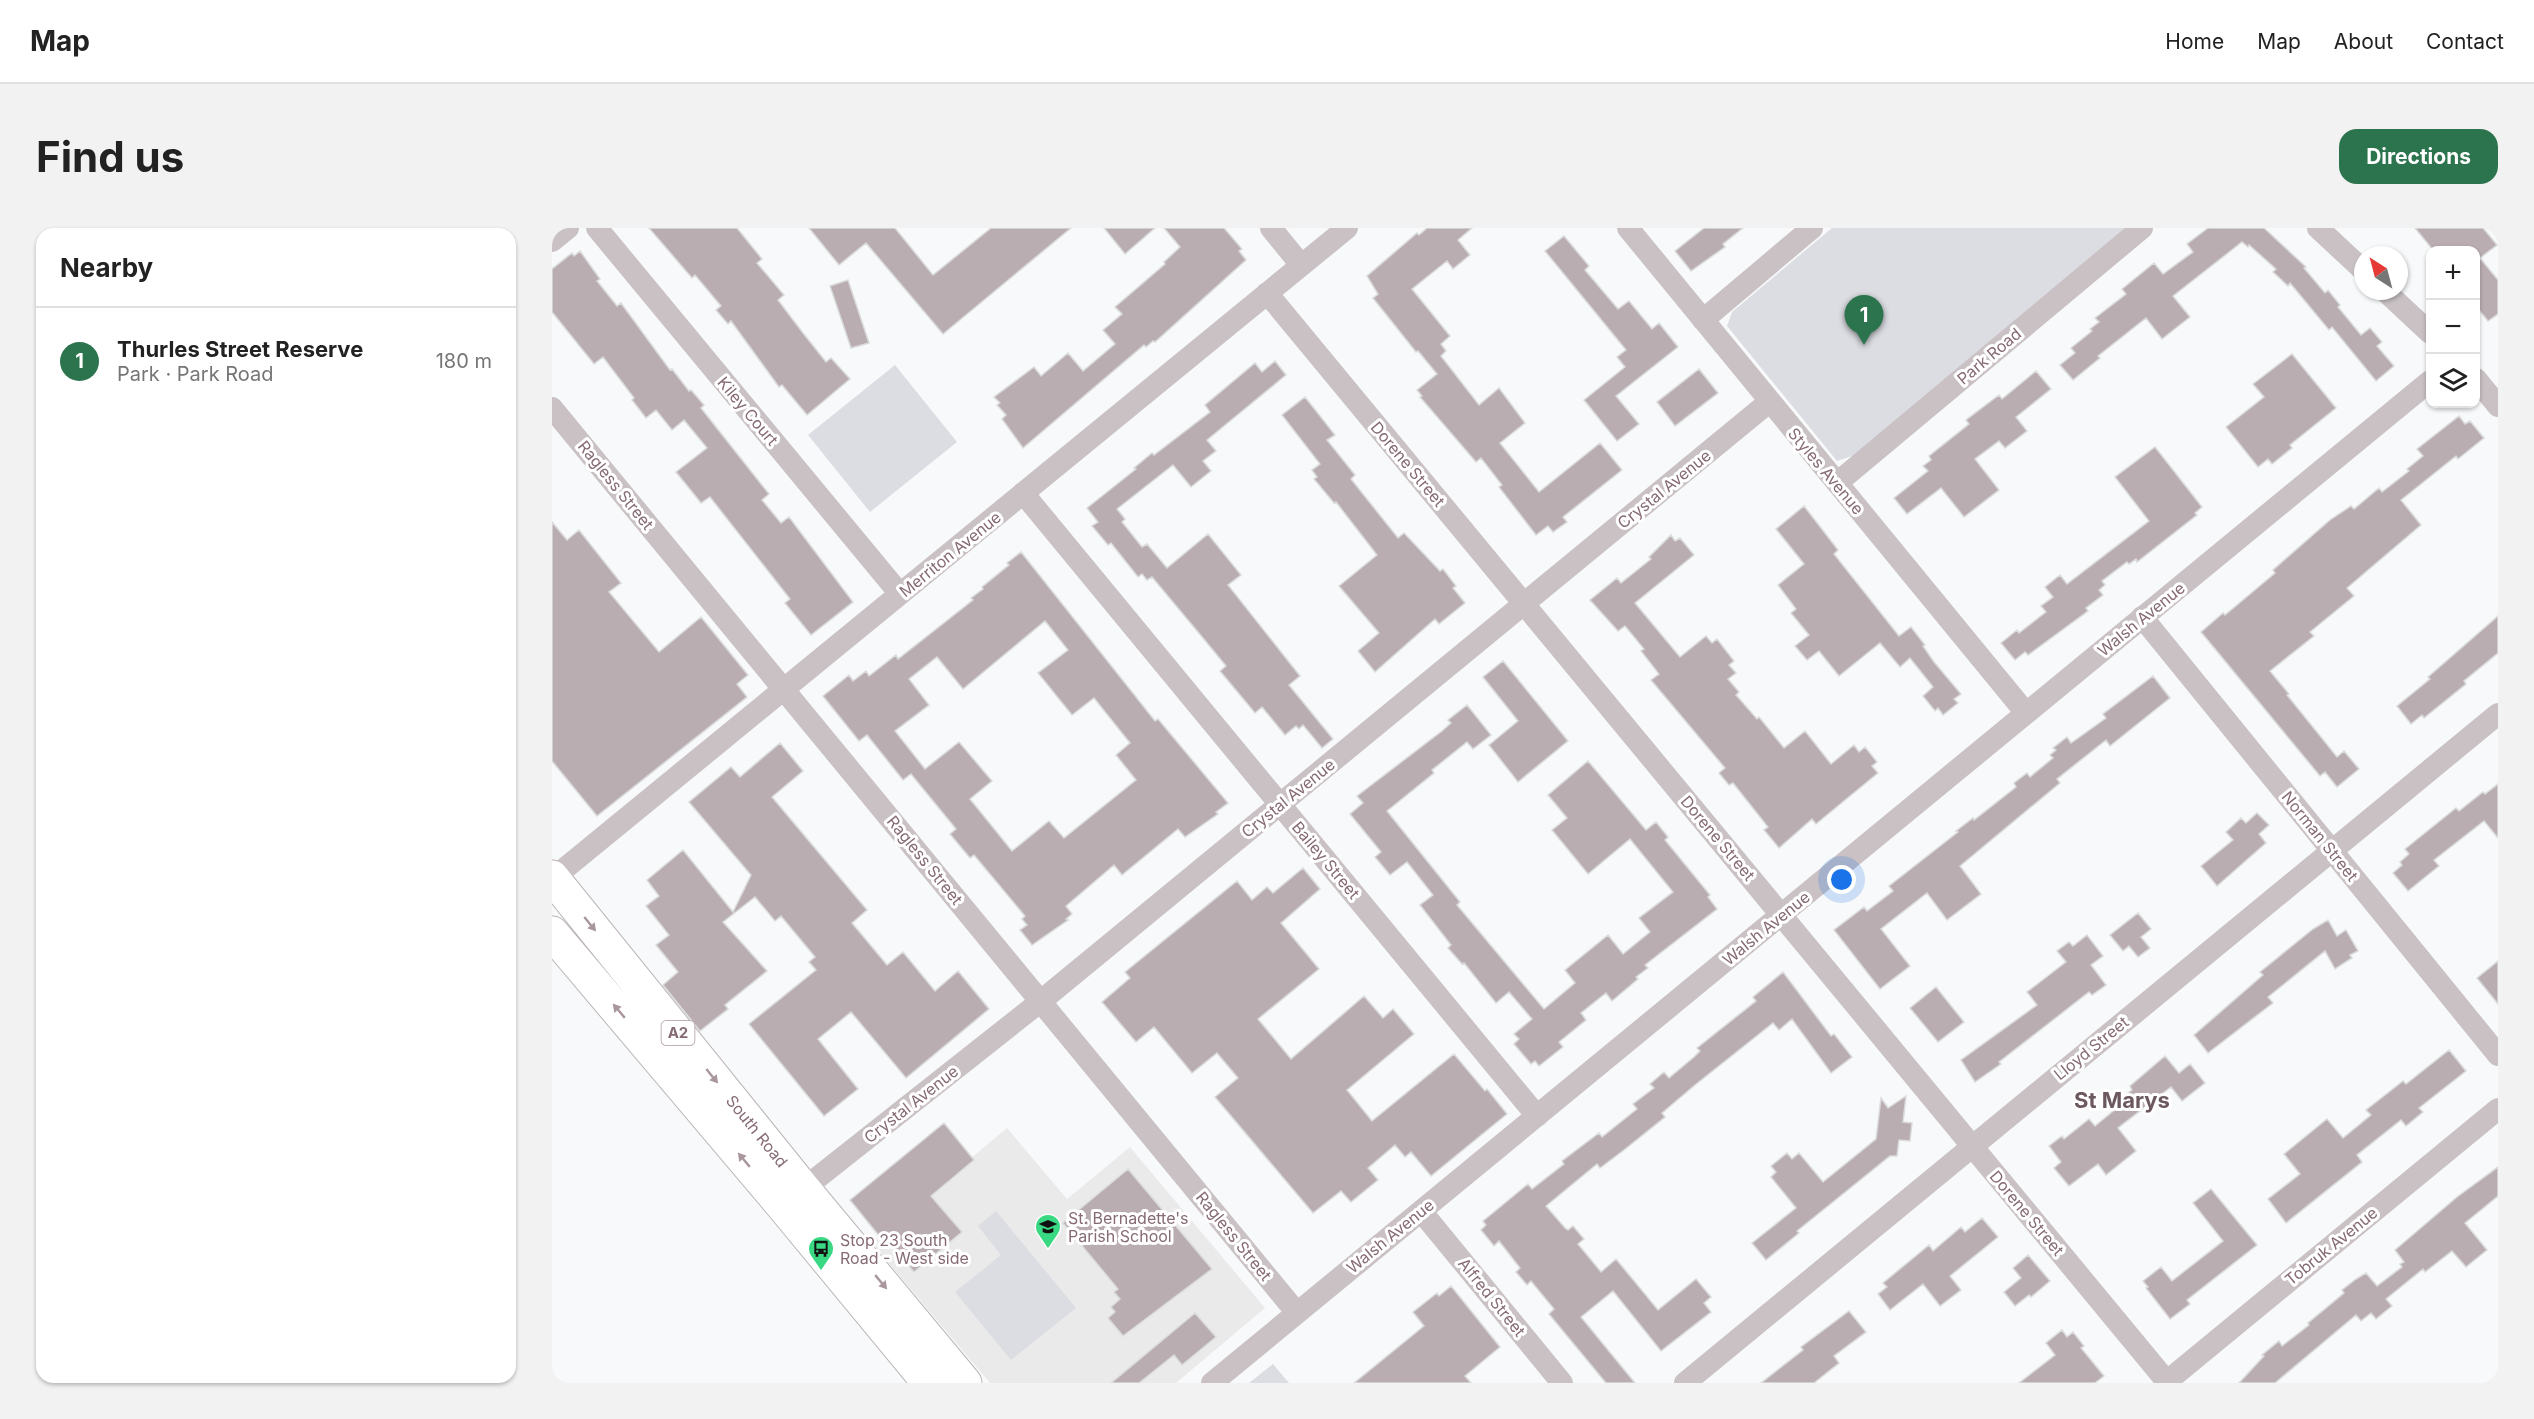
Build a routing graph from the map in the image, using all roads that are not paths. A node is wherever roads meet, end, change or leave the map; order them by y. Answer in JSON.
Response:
{"nodes":[{"id":1,"x":568,"y":228,"type":"edge"},
{"id":2,"x":597,"y":228,"type":"edge"},
{"id":3,"x":1270,"y":228,"type":"edge"},
{"id":4,"x":1347,"y":228,"type":"edge"},
{"id":5,"x":1628,"y":228,"type":"edge"},
{"id":6,"x":1812,"y":228,"type":"edge"},
{"id":7,"x":2142,"y":228,"type":"edge"},
{"id":8,"x":2318,"y":228,"type":"edge"},
{"id":9,"x":552,"y":241,"type":"edge"},
{"id":10,"x":2354,"y":262,"type":"edge"},
{"id":11,"x":1301,"y":265,"type":"junction"},
{"id":12,"x":1267,"y":293,"type":"junction"},
{"id":13,"x":2395,"y":300,"type":"edge"},
{"id":14,"x":1703,"y":320,"type":"junction"},
{"id":15,"x":2426,"y":329,"type":"edge"},
{"id":16,"x":2426,"y":384,"type":"edge"},
{"id":17,"x":2480,"y":385,"type":"edge"},
{"id":18,"x":1769,"y":402,"type":"junction"},
{"id":19,"x":2498,"y":406,"type":"edge"},
{"id":20,"x":552,"y":408,"type":"edge"},
{"id":21,"x":1837,"y":483,"type":"junction"},
{"id":22,"x":1023,"y":494,"type":"junction"},
{"id":23,"x":900,"y":594,"type":"junction"},
{"id":24,"x":1524,"y":604,"type":"junction"},
{"id":25,"x":2142,"y":617,"type":"junction"},
{"id":26,"x":784,"y":689,"type":"junction"},
{"id":27,"x":2026,"y":713,"type":"junction"},
{"id":28,"x":2498,"y":714,"type":"edge"},
{"id":29,"x":1280,"y":804,"type":"junction"},
{"id":30,"x":2332,"y":850,"type":"junction"},
{"id":31,"x":552,"y":878,"type":"edge"},
{"id":32,"x":1781,"y":915,"type":"junction"},
{"id":33,"x":552,"y":933,"type":"edge"},
{"id":34,"x":1041,"y":1001,"type":"junction"},
{"id":35,"x":2498,"y":1055,"type":"edge"},
{"id":36,"x":2498,"y":1109,"type":"edge"},
{"id":37,"x":1537,"y":1116,"type":"junction"},
{"id":38,"x":1972,"y":1146,"type":"junction"},
{"id":39,"x":793,"y":1197,"type":"junction"},
{"id":40,"x":1421,"y":1211,"type":"junction"},
{"id":41,"x":1297,"y":1313,"type":"junction"},
{"id":42,"x":2166,"y":1382,"type":"edge"},
{"id":43,"x":928,"y":1383,"type":"edge"},
{"id":44,"x":965,"y":1383,"type":"edge"},
{"id":45,"x":1212,"y":1383,"type":"edge"},
{"id":46,"x":1562,"y":1383,"type":"edge"},
{"id":47,"x":1685,"y":1383,"type":"edge"}],
"edges":[{"from":1,"to":9,"type":"street"},
{"from":2,"to":23,"type":"street","name":"Kiley Court"},
{"from":3,"to":11,"type":"street"},
{"from":4,"to":11,"type":"street","name":"Merriton Avenue"},
{"from":5,"to":14,"type":"street","name":"Styles Avenue"},
{"from":6,"to":14,"type":"street"},
{"from":7,"to":21,"type":"street","name":"Park Road"},
{"from":8,"to":10,"type":"street"},
{"from":11,"to":12,"type":"street","name":"Merriton Avenue"},
{"from":12,"to":22,"type":"street","name":"Merriton Avenue"},
{"from":12,"to":24,"type":"street","name":"Dorene Street"},
{"from":13,"to":15,"type":"street"},
{"from":14,"to":18,"type":"street","name":"Styles Avenue"},
{"from":16,"to":25,"type":"street","name":"Walsh Avenue"},
{"from":17,"to":19,"type":"street"},
{"from":18,"to":21,"type":"street","name":"Styles Avenue"},
{"from":18,"to":24,"type":"street","name":"Crystal Avenue"},
{"from":20,"to":26,"type":"street","name":"Ragless Street"},
{"from":21,"to":27,"type":"street","name":"Styles Avenue"},
{"from":22,"to":23,"type":"street","name":"Merriton Avenue"},
{"from":22,"to":29,"type":"street","name":"Bailey Street"},
{"from":23,"to":26,"type":"street","name":"Merriton Avenue"},
{"from":24,"to":29,"type":"street","name":"Crystal Avenue"},
{"from":24,"to":32,"type":"street","name":"Dorene Street"},
{"from":25,"to":27,"type":"street","name":"Walsh Avenue"},
{"from":25,"to":30,"type":"street","name":"Norman Street"},
{"from":26,"to":31,"type":"street","name":"Merriton Avenue"},
{"from":26,"to":34,"type":"street","name":"Ragless Street"},
{"from":27,"to":32,"type":"street","name":"Walsh Avenue"},
{"from":28,"to":30,"type":"street","name":"Lloyd Street"},
{"from":29,"to":34,"type":"street","name":"Crystal Avenue"},
{"from":29,"to":37,"type":"street","name":"Bailey Street"},
{"from":30,"to":35,"type":"street","name":"Norman Street"},
{"from":30,"to":38,"type":"street","name":"Lloyd Street"},
{"from":31,"to":39,"type":"highway","name":"South Road","number":"A2","one_way":true},
{"from":32,"to":37,"type":"street","name":"Walsh Avenue"},
{"from":32,"to":38,"type":"street","name":"Dorene Street"},
{"from":39,"to":33,"type":"highway","name":"South Road","number":"A2","one_way":true},
{"from":34,"to":39,"type":"street","name":"Crystal Avenue"},
{"from":34,"to":41,"type":"street","name":"Ragless Street"},
{"from":36,"to":42,"type":"street","name":"Tobruk Avenue"},
{"from":37,"to":40,"type":"street","name":"Walsh Avenue"},
{"from":38,"to":42,"type":"street","name":"Dorene Street"},
{"from":38,"to":47,"type":"street","name":"Lloyd Street"},
{"from":39,"to":43,"type":"highway","name":"South Road","number":"A2"},
{"from":39,"to":44,"type":"highway","name":"South Road","number":"A2","one_way":true},
{"from":40,"to":41,"type":"street","name":"Walsh Avenue"},
{"from":40,"to":46,"type":"street","name":"Alfred Street"},
{"from":41,"to":45,"type":"street","name":"Walsh Avenue"}]}
